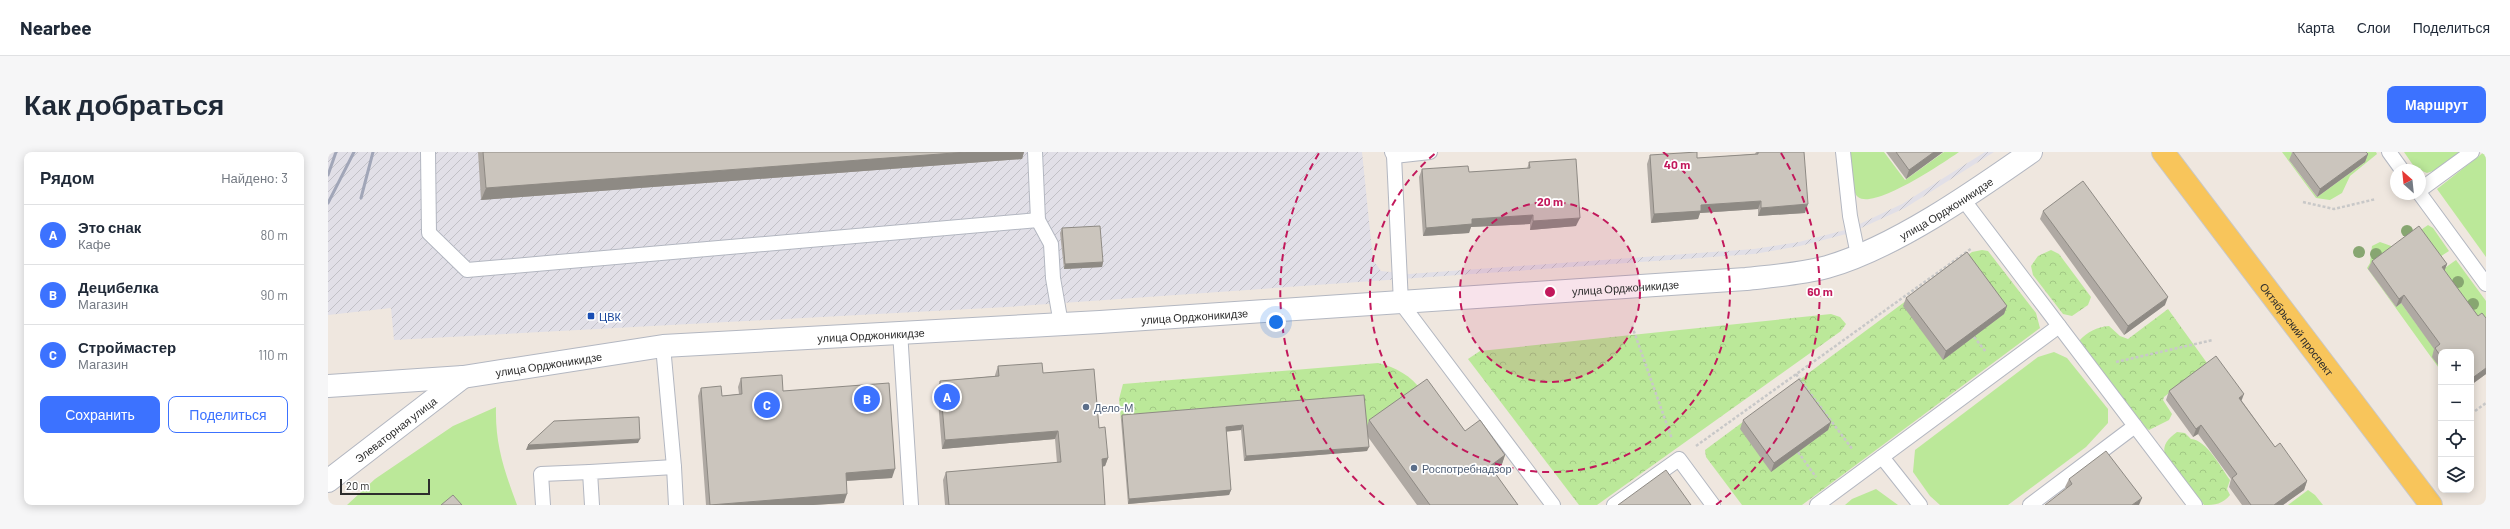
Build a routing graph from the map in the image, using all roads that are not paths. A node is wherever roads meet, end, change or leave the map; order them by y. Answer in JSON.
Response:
{"nodes":[{"id":1,"x":428,"y":152,"type":"edge"},
{"id":2,"x":1036,"y":152,"type":"edge"},
{"id":3,"x":1430,"y":152,"type":"edge"},
{"id":4,"x":1843,"y":152,"type":"edge"},
{"id":5,"x":2031,"y":152,"type":"edge"},
{"id":6,"x":2164,"y":152,"type":"edge"},
{"id":7,"x":2389,"y":152,"type":"edge"},
{"id":8,"x":2472,"y":152,"type":"edge"},
{"id":9,"x":1393,"y":154,"type":"edge"},
{"id":10,"x":2398,"y":164,"type":"edge"},
{"id":11,"x":2426,"y":186,"type":"edge"},
{"id":12,"x":1962,"y":198,"type":"junction"},
{"id":13,"x":2424,"y":200,"type":"edge"},
{"id":14,"x":1038,"y":220,"type":"junction"},
{"id":15,"x":1858,"y":255,"type":"junction"},
{"id":16,"x":2486,"y":284,"type":"edge"},
{"id":17,"x":1400,"y":303,"type":"junction"},
{"id":18,"x":1061,"y":324,"type":"junction"},
{"id":19,"x":2059,"y":326,"type":"junction"},
{"id":20,"x":900,"y":331,"type":"junction"},
{"id":21,"x":663,"y":346,"type":"junction"},
{"id":22,"x":463,"y":377,"type":"junction"},
{"id":23,"x":328,"y":386,"type":"edge"},
{"id":24,"x":2135,"y":426,"type":"junction"},
{"id":25,"x":1882,"y":457,"type":"junction"},
{"id":26,"x":674,"y":467,"type":"junction"},
{"id":27,"x":590,"y":472,"type":"junction"},
{"id":28,"x":328,"y":481,"type":"edge"},
{"id":29,"x":543,"y":505,"type":"edge"},
{"id":30,"x":592,"y":505,"type":"edge"},
{"id":31,"x":676,"y":505,"type":"edge"},
{"id":32,"x":911,"y":505,"type":"edge"},
{"id":33,"x":1553,"y":505,"type":"edge"},
{"id":34,"x":1614,"y":505,"type":"edge"},
{"id":35,"x":1713,"y":505,"type":"edge"},
{"id":36,"x":1817,"y":505,"type":"edge"},
{"id":37,"x":1920,"y":505,"type":"edge"},
{"id":38,"x":2030,"y":505,"type":"edge"},
{"id":39,"x":2195,"y":505,"type":"edge"},
{"id":40,"x":2431,"y":505,"type":"edge"}],
"edges":[{"from":1,"to":14,"type":"lane"},
{"from":2,"to":14,"type":"lane"},
{"from":3,"to":9,"type":"lane"},
{"from":4,"to":15,"type":"lane"},
{"from":5,"to":12,"type":"main road","name":"улица Орджоникидзе"},
{"from":6,"to":40,"type":"main road","name":"Октябрьский проспект"},
{"from":7,"to":10,"type":"lane"},
{"from":8,"to":11,"type":"lane"},
{"from":9,"to":17,"type":"lane"},
{"from":12,"to":15,"type":"main road","name":"улица Орджоникидзе"},
{"from":12,"to":19,"type":"lane"},
{"from":13,"to":16,"type":"lane"},
{"from":14,"to":18,"type":"lane"},
{"from":15,"to":17,"type":"main road","name":"улица Орджоникидзе"},
{"from":17,"to":18,"type":"main road","name":"улица Орджоникидзе"},
{"from":17,"to":33,"type":"lane"},
{"from":18,"to":20,"type":"main road","name":"улица Орджоникидзе"},
{"from":19,"to":24,"type":"lane"},
{"from":19,"to":25,"type":"lane"},
{"from":20,"to":21,"type":"main road","name":"улица Орджоникидзе"},
{"from":20,"to":32,"type":"lane"},
{"from":21,"to":22,"type":"main road","name":"улица Орджоникидзе"},
{"from":21,"to":26,"type":"lane"},
{"from":22,"to":23,"type":"main road","name":"улица Орджоникидзе"},
{"from":22,"to":28,"type":"main road","name":"Элеваторная улица"},
{"from":24,"to":38,"type":"lane"},
{"from":24,"to":39,"type":"lane"},
{"from":25,"to":36,"type":"lane"},
{"from":25,"to":37,"type":"lane"},
{"from":26,"to":27,"type":"lane"},
{"from":26,"to":31,"type":"lane"},
{"from":27,"to":29,"type":"lane"},
{"from":27,"to":30,"type":"lane"},
{"from":34,"to":35,"type":"lane"}]}
